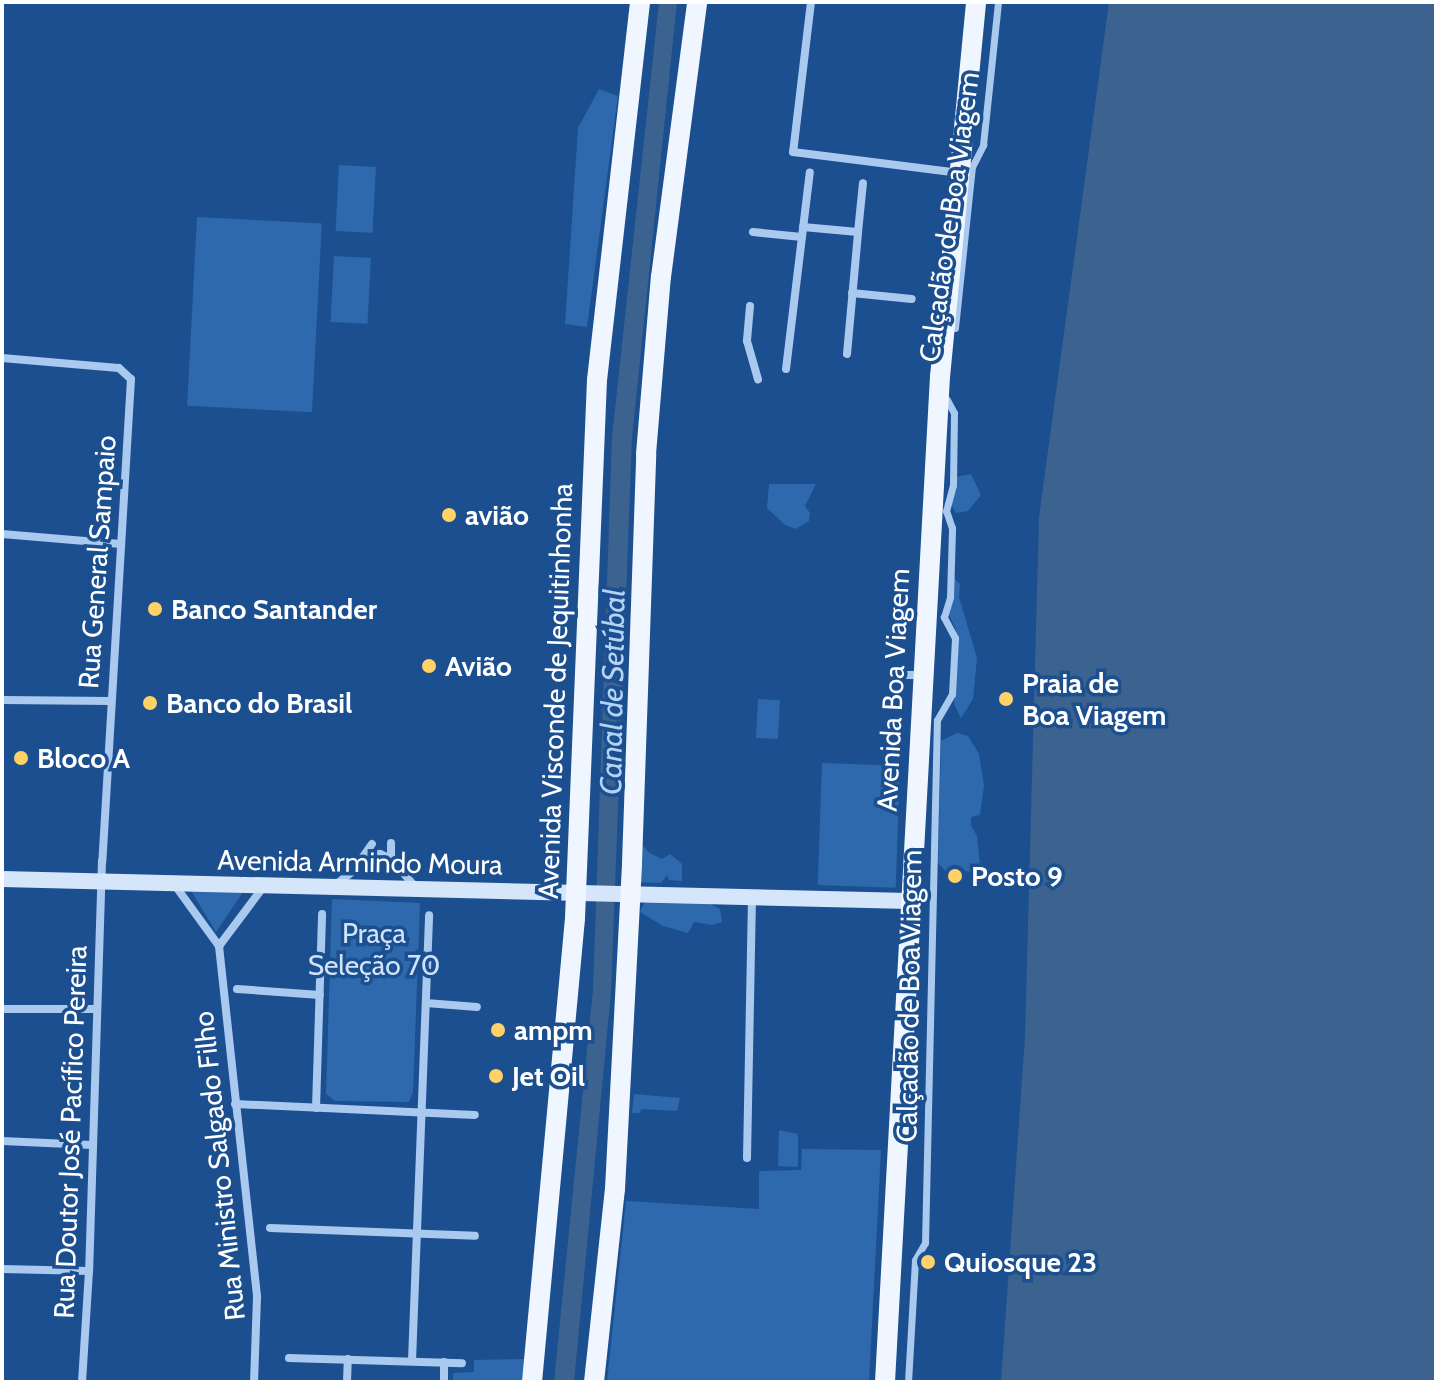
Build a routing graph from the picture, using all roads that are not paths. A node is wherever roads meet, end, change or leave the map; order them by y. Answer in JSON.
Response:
{"nodes":[{"id":1,"x":640,"y":2,"type":"edge"},
{"id":2,"x":697,"y":2,"type":"edge"},
{"id":3,"x":811,"y":2,"type":"edge"},
{"id":4,"x":976,"y":2,"type":"edge"},
{"id":5,"x":998,"y":2,"type":"edge"},
{"id":6,"x":810,"y":172,"type":"dead end"},
{"id":7,"x":960,"y":173,"type":"junction"},
{"id":8,"x":863,"y":183,"type":"dead end"},
{"id":9,"x":753,"y":232,"type":"dead end"},
{"id":10,"x":803,"y":232,"type":"junction"},
{"id":11,"x":858,"y":232,"type":"junction"},
{"id":12,"x":852,"y":293,"type":"junction"},
{"id":13,"x":912,"y":299,"type":"dead end"},
{"id":14,"x":750,"y":306,"type":"dead end"},
{"id":15,"x":847,"y":354,"type":"dead end"},
{"id":16,"x":2,"y":358,"type":"edge"},
{"id":17,"x":786,"y":369,"type":"dead end"},
{"id":18,"x":758,"y":379,"type":"dead end"},
{"id":19,"x":2,"y":534,"type":"edge"},
{"id":20,"x":121,"y":544,"type":"junction"},
{"id":21,"x":892,"y":675,"type":"dead end"},
{"id":22,"x":922,"y":675,"type":"junction"},
{"id":23,"x":2,"y":700,"type":"edge"},
{"id":24,"x":110,"y":701,"type":"junction"},
{"id":25,"x":391,"y":843,"type":"dead end"},
{"id":26,"x":372,"y":844,"type":"dead end"},
{"id":27,"x":366,"y":855,"type":"junction"},
{"id":28,"x":391,"y":859,"type":"junction"},
{"id":29,"x":2,"y":879,"type":"edge"},
{"id":30,"x":101,"y":883,"type":"junction"},
{"id":31,"x":174,"y":884,"type":"junction"},
{"id":32,"x":266,"y":885,"type":"junction"},
{"id":33,"x":334,"y":886,"type":"junction"},
{"id":34,"x":416,"y":888,"type":"junction"},
{"id":35,"x":584,"y":894,"type":"junction"},
{"id":36,"x":624,"y":894,"type":"junction"},
{"id":37,"x":752,"y":896,"type":"junction"},
{"id":38,"x":909,"y":901,"type":"junction"},
{"id":39,"x":322,"y":914,"type":"dead end"},
{"id":40,"x":429,"y":915,"type":"dead end"},
{"id":41,"x":219,"y":946,"type":"junction"},
{"id":42,"x":237,"y":989,"type":"dead end"},
{"id":43,"x":320,"y":995,"type":"junction"},
{"id":44,"x":426,"y":1003,"type":"junction"},
{"id":45,"x":477,"y":1007,"type":"dead end"},
{"id":46,"x":2,"y":1009,"type":"edge"},
{"id":47,"x":97,"y":1009,"type":"junction"},
{"id":48,"x":235,"y":1104,"type":"junction"},
{"id":49,"x":316,"y":1108,"type":"junction"},
{"id":50,"x":421,"y":1112,"type":"junction"},
{"id":51,"x":475,"y":1115,"type":"dead end"},
{"id":52,"x":2,"y":1141,"type":"edge"},
{"id":53,"x":92,"y":1145,"type":"junction"},
{"id":54,"x":747,"y":1158,"type":"dead end"},
{"id":55,"x":270,"y":1228,"type":"dead end"},
{"id":56,"x":418,"y":1232,"type":"junction"},
{"id":57,"x":475,"y":1236,"type":"dead end"},
{"id":58,"x":2,"y":1269,"type":"edge"},
{"id":59,"x":89,"y":1271,"type":"junction"},
{"id":60,"x":289,"y":1358,"type":"dead end"},
{"id":61,"x":348,"y":1359,"type":"junction"},
{"id":62,"x":412,"y":1361,"type":"junction"},
{"id":63,"x":444,"y":1362,"type":"junction"},
{"id":64,"x":462,"y":1363,"type":"dead end"},
{"id":65,"x":82,"y":1382,"type":"edge"},
{"id":66,"x":254,"y":1382,"type":"edge"},
{"id":67,"x":347,"y":1382,"type":"edge"},
{"id":68,"x":444,"y":1382,"type":"edge"},
{"id":69,"x":532,"y":1382,"type":"edge"},
{"id":70,"x":594,"y":1382,"type":"edge"},
{"id":71,"x":885,"y":1382,"type":"edge"},
{"id":72,"x":908,"y":1382,"type":"edge"}],
"edges":[{"from":1,"to":35,"type":"main road","name":"Avenida Visconde de Jequitinhonha"},
{"from":2,"to":36,"type":"main road"},
{"from":3,"to":7,"type":"street"},
{"from":4,"to":7,"type":"main road","name":"Avenida Boa Viagem"},
{"from":5,"to":72,"type":"street","name":"Calçadão de Boa Viagem"},
{"from":6,"to":10,"type":"street"},
{"from":7,"to":22,"type":"main road","name":"Avenida Boa Viagem"},
{"from":8,"to":11,"type":"street"},
{"from":9,"to":10,"type":"street"},
{"from":10,"to":11,"type":"street"},
{"from":10,"to":17,"type":"street"},
{"from":11,"to":12,"type":"street"},
{"from":12,"to":13,"type":"street"},
{"from":12,"to":15,"type":"street"},
{"from":14,"to":18,"type":"street"},
{"from":16,"to":20,"type":"street","name":"Rua General Sampaio"},
{"from":19,"to":20,"type":"street"},
{"from":20,"to":24,"type":"street","name":"Rua General Sampaio"},
{"from":21,"to":22,"type":"street"},
{"from":22,"to":38,"type":"main road","name":"Avenida Boa Viagem"},
{"from":23,"to":24,"type":"street"},
{"from":24,"to":30,"type":"street","name":"Rua General Sampaio"},
{"from":25,"to":28,"type":"street"},
{"from":26,"to":27,"type":"street"},
{"from":27,"to":28,"type":"street"},
{"from":27,"to":33,"type":"street"},
{"from":28,"to":34,"type":"street"},
{"from":29,"to":30,"type":"main road","name":"Avenida Armindo Moura"},
{"from":30,"to":31,"type":"main road","name":"Avenida Armindo Moura"},
{"from":30,"to":47,"type":"street","name":"Rua Doutor José Pacífico Pereira"},
{"from":31,"to":32,"type":"main road","name":"Avenida Armindo Moura"},
{"from":31,"to":41,"type":"street"},
{"from":32,"to":33,"type":"main road","name":"Avenida Armindo Moura"},
{"from":32,"to":41,"type":"street"},
{"from":33,"to":34,"type":"main road","name":"Avenida Armindo Moura"},
{"from":34,"to":35,"type":"main road","name":"Avenida Armindo Moura"},
{"from":35,"to":36,"type":"main road","name":"Avenida Armindo Moura"},
{"from":35,"to":69,"type":"main road","name":"Avenida Visconde de Jequitinhonha"},
{"from":36,"to":37,"type":"main road","name":"Avenida Armindo Moura"},
{"from":36,"to":70,"type":"main road"},
{"from":37,"to":38,"type":"main road","name":"Avenida Armindo Moura"},
{"from":37,"to":54,"type":"street"},
{"from":38,"to":71,"type":"main road","name":"Avenida Boa Viagem"},
{"from":39,"to":43,"type":"street"},
{"from":40,"to":44,"type":"street"},
{"from":41,"to":48,"type":"street","name":"Rua Ministro Salgado Filho"},
{"from":42,"to":43,"type":"street"},
{"from":43,"to":49,"type":"street"},
{"from":44,"to":45,"type":"street"},
{"from":44,"to":50,"type":"street"},
{"from":46,"to":47,"type":"street"},
{"from":47,"to":53,"type":"street","name":"Rua Doutor José Pacífico Pereira"},
{"from":48,"to":49,"type":"street"},
{"from":48,"to":66,"type":"street","name":"Rua Ministro Salgado Filho"},
{"from":49,"to":50,"type":"street"},
{"from":50,"to":51,"type":"street"},
{"from":50,"to":56,"type":"street"},
{"from":52,"to":53,"type":"street"},
{"from":53,"to":59,"type":"street","name":"Rua Doutor José Pacífico Pereira"},
{"from":55,"to":56,"type":"street"},
{"from":56,"to":57,"type":"street"},
{"from":56,"to":62,"type":"street"},
{"from":58,"to":59,"type":"street"},
{"from":59,"to":65,"type":"street","name":"Rua Doutor José Pacífico Pereira"},
{"from":60,"to":61,"type":"street"},
{"from":61,"to":62,"type":"street"},
{"from":61,"to":67,"type":"street"},
{"from":62,"to":63,"type":"street"},
{"from":63,"to":64,"type":"street"},
{"from":63,"to":68,"type":"street"}]}
